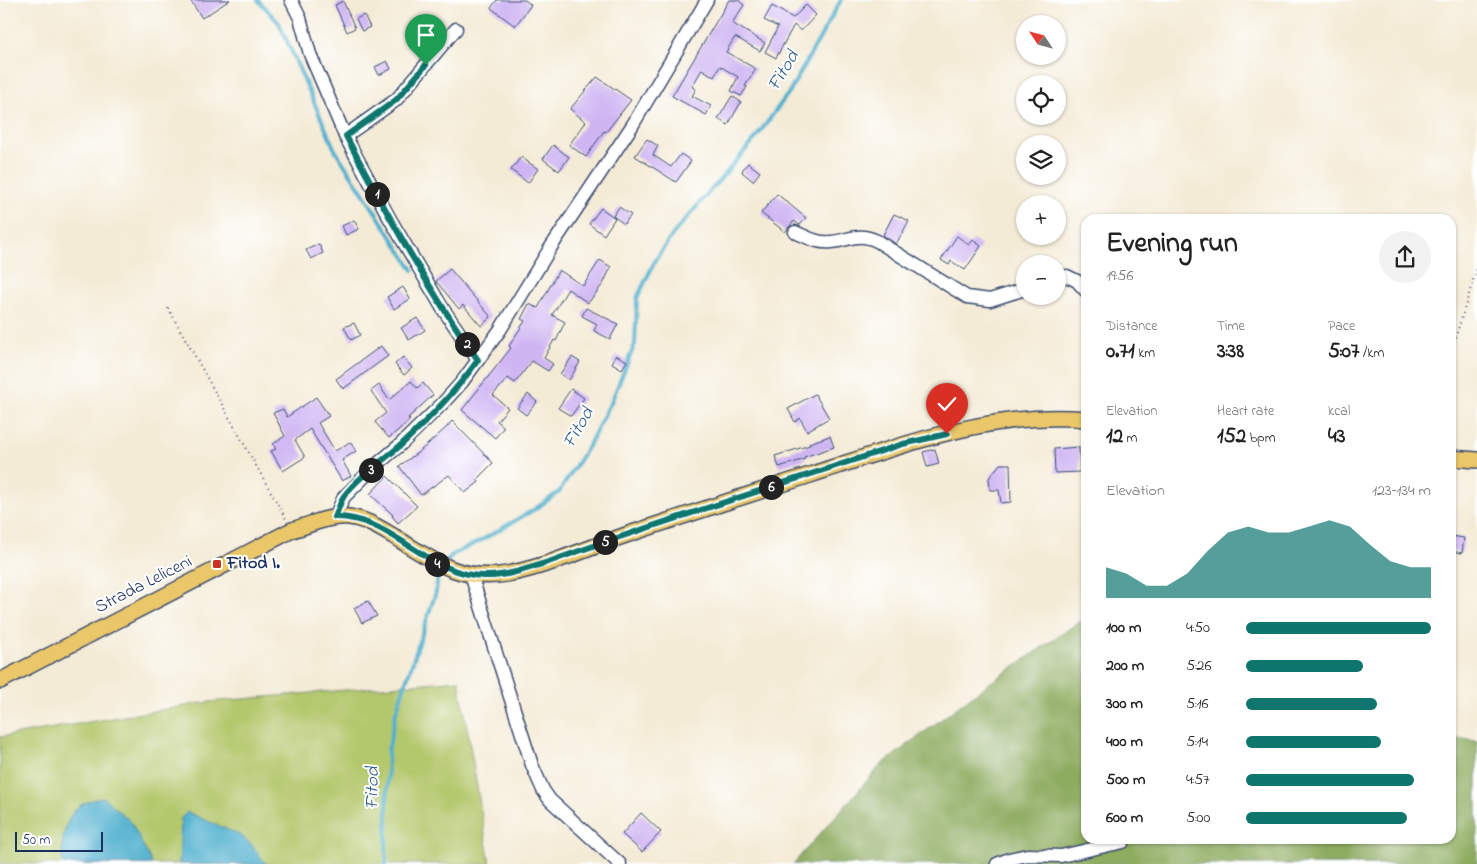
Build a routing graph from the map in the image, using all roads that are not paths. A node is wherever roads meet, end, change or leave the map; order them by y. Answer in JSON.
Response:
{"nodes":[{"id":1,"x":291,"y":0,"type":"edge"},
{"id":2,"x":707,"y":0,"type":"edge"},
{"id":3,"x":456,"y":29,"type":"dead end"},
{"id":4,"x":346,"y":136,"type":"junction"},
{"id":5,"x":795,"y":232,"type":"dead end"},
{"id":6,"x":1066,"y":276,"type":"edge"},
{"id":7,"x":1081,"y":285,"type":"edge"},
{"id":8,"x":1016,"y":292,"type":"edge"},
{"id":9,"x":478,"y":360,"type":"junction"},
{"id":10,"x":1081,"y":418,"type":"edge"},
{"id":11,"x":1456,"y":458,"type":"edge"},
{"id":12,"x":1477,"y":460,"type":"edge"},
{"id":13,"x":335,"y":517,"type":"junction"},
{"id":14,"x":471,"y":575,"type":"junction"},
{"id":15,"x":0,"y":681,"type":"edge"},
{"id":16,"x":1114,"y":844,"type":"edge"},
{"id":17,"x":620,"y":864,"type":"edge"},
{"id":18,"x":998,"y":864,"type":"edge"}],
"edges":[{"from":1,"to":4,"type":"street"},
{"from":2,"to":9,"type":"street"},
{"from":3,"to":4,"type":"street"},
{"from":4,"to":9,"type":"street"},
{"from":5,"to":8,"type":"street"},
{"from":6,"to":7,"type":"street"},
{"from":9,"to":13,"type":"street"},
{"from":10,"to":14,"type":"main road"},
{"from":11,"to":12,"type":"main road"},
{"from":13,"to":14,"type":"main road"},
{"from":13,"to":15,"type":"main road","name":"Strada Leliceni"},
{"from":14,"to":17,"type":"street"},
{"from":16,"to":18,"type":"street"}]}
